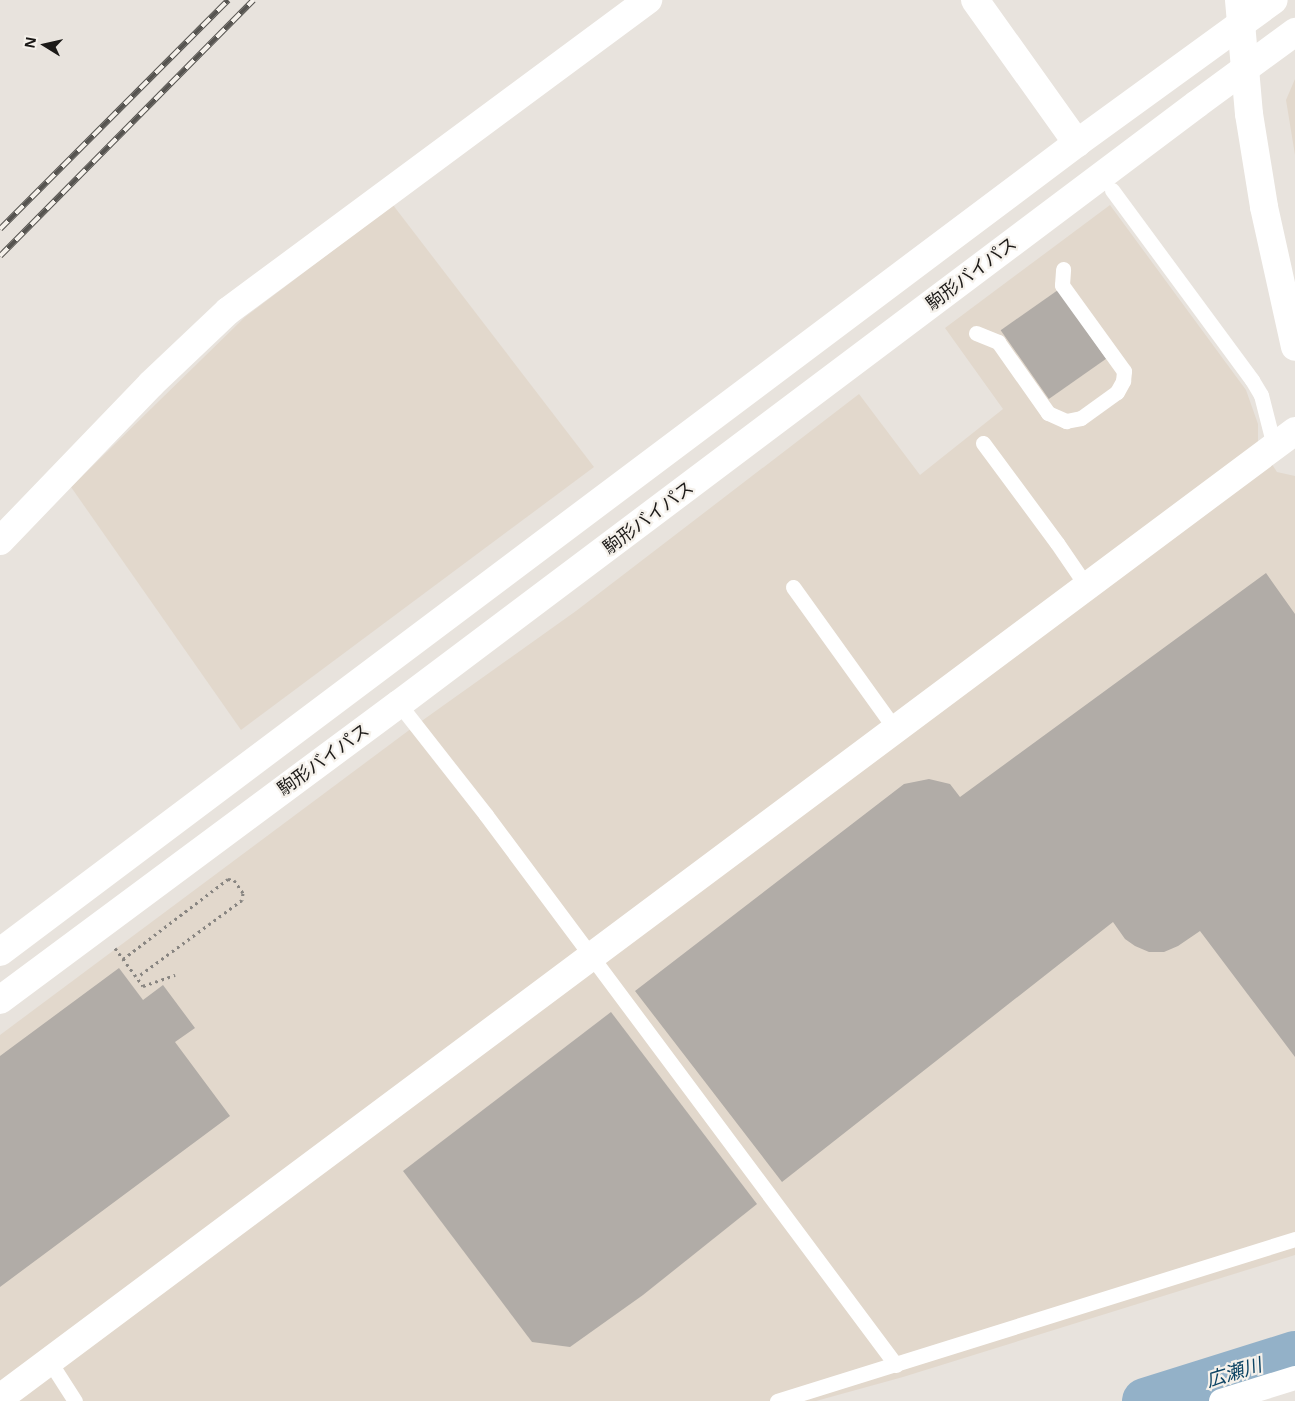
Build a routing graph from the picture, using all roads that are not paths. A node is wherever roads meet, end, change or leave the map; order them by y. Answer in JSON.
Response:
{"nodes":[{"id":1,"x":648,"y":0,"type":"edge"},
{"id":2,"x":975,"y":0,"type":"edge"},
{"id":3,"x":1274,"y":0,"type":"edge"},
{"id":4,"x":1240,"y":12,"type":"edge"},
{"id":5,"x":1295,"y":32,"type":"edge"},
{"id":6,"x":1247,"y":68,"type":"junction"},
{"id":7,"x":1077,"y":144,"type":"junction"},
{"id":8,"x":1112,"y":190,"type":"dead end"},
{"id":9,"x":1063,"y":269,"type":"dead end"},
{"id":10,"x":976,"y":333,"type":"dead end"},
{"id":11,"x":1295,"y":347,"type":"edge"},
{"id":12,"x":1284,"y":439,"type":"edge"},
{"id":13,"x":982,"y":443,"type":"dead end"},
{"id":14,"x":0,"y":541,"type":"edge"},
{"id":15,"x":792,"y":587,"type":"dead end"},
{"id":16,"x":1086,"y":587,"type":"junction"},
{"id":17,"x":461,"y":657,"type":"junction"},
{"id":18,"x":400,"y":704,"type":"junction"},
{"id":19,"x":348,"y":720,"type":"dead end"},
{"id":20,"x":895,"y":729,"type":"junction"},
{"id":21,"x":0,"y":952,"type":"edge"},
{"id":22,"x":590,"y":958,"type":"junction"},
{"id":23,"x":0,"y":1000,"type":"edge"},
{"id":24,"x":1295,"y":1239,"type":"edge"},
{"id":25,"x":50,"y":1362,"type":"junction"},
{"id":26,"x":896,"y":1365,"type":"junction"},
{"id":27,"x":1295,"y":1378,"type":"edge"},
{"id":28,"x":1,"y":1399,"type":"edge"},
{"id":29,"x":75,"y":1401,"type":"edge"},
{"id":30,"x":777,"y":1401,"type":"edge"},
{"id":31,"x":1221,"y":1401,"type":"edge"}],
"edges":[{"from":1,"to":14,"type":"main road"},
{"from":2,"to":7,"type":"main road"},
{"from":3,"to":4,"type":"main road"},
{"from":4,"to":6,"type":"main road"},
{"from":4,"to":7,"type":"main road"},
{"from":5,"to":6,"type":"main road","name":"駒形バイパス"},
{"from":6,"to":11,"type":"main road"},
{"from":6,"to":17,"type":"main road","name":"駒形バイパス"},
{"from":7,"to":21,"type":"main road"},
{"from":8,"to":12,"type":"lane"},
{"from":9,"to":10,"type":"lane"},
{"from":12,"to":16,"type":"main road"},
{"from":13,"to":16,"type":"lane"},
{"from":15,"to":20,"type":"lane"},
{"from":16,"to":20,"type":"main road"},
{"from":17,"to":18,"type":"main road","name":"駒形バイパス"},
{"from":17,"to":19,"type":"main road"},
{"from":18,"to":22,"type":"lane"},
{"from":18,"to":23,"type":"main road","name":"駒形バイパス"},
{"from":20,"to":22,"type":"main road"},
{"from":22,"to":25,"type":"main road"},
{"from":22,"to":26,"type":"lane"},
{"from":24,"to":26,"type":"lane"},
{"from":25,"to":28,"type":"main road"},
{"from":25,"to":29,"type":"lane"},
{"from":26,"to":30,"type":"lane"},
{"from":27,"to":31,"type":"street"}]}
